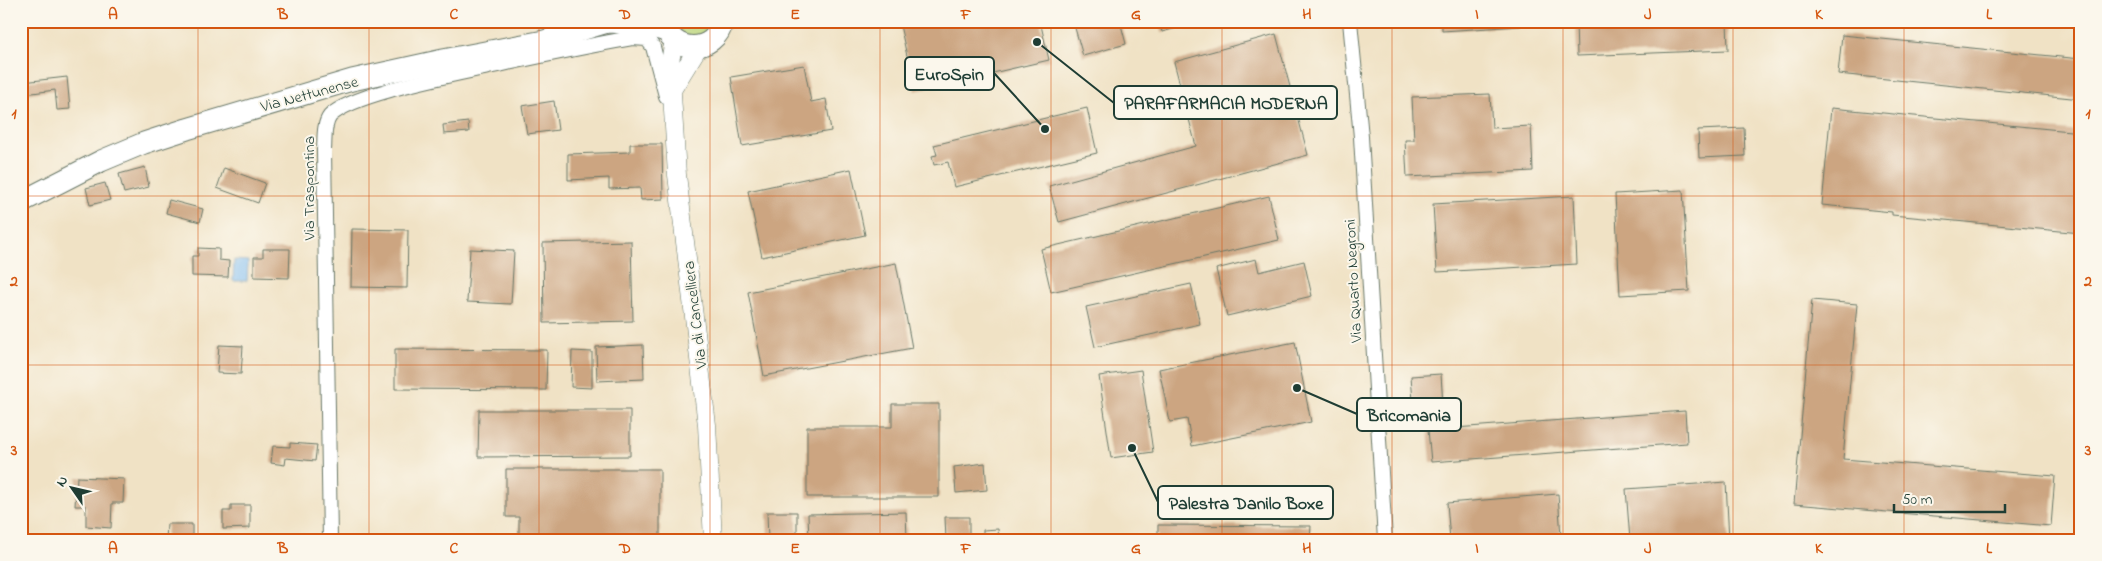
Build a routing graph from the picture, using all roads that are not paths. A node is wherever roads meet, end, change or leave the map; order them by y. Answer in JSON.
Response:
{"nodes":[{"id":1,"x":1350,"y":21,"type":"edge"},
{"id":2,"x":610,"y":22,"type":"edge"},
{"id":3,"x":724,"y":22,"type":"edge"},
{"id":4,"x":668,"y":31,"type":"edge"},
{"id":5,"x":699,"y":46,"type":"junction"},
{"id":6,"x":672,"y":96,"type":"junction"},
{"id":7,"x":21,"y":202,"type":"edge"},
{"id":8,"x":330,"y":540,"type":"edge"},
{"id":9,"x":713,"y":540,"type":"edge"},
{"id":10,"x":1385,"y":540,"type":"edge"}],
"edges":[{"from":1,"to":10,"type":"street","name":"Via Quarto Negroni"},
{"from":2,"to":4,"type":"main road","name":"Via Nettunense"},
{"from":2,"to":7,"type":"main road","name":"Via Nettunense"},
{"from":3,"to":5,"type":"main road"},
{"from":4,"to":5,"type":"main road","name":"Via Nettunense"},
{"from":4,"to":6,"type":"street","name":"Via di Cancelliera"},
{"from":5,"to":6,"type":"street"},
{"from":6,"to":8,"type":"street","name":"Via Traspontina"},
{"from":6,"to":9,"type":"street","name":"Via di Cancelliera"}]}
